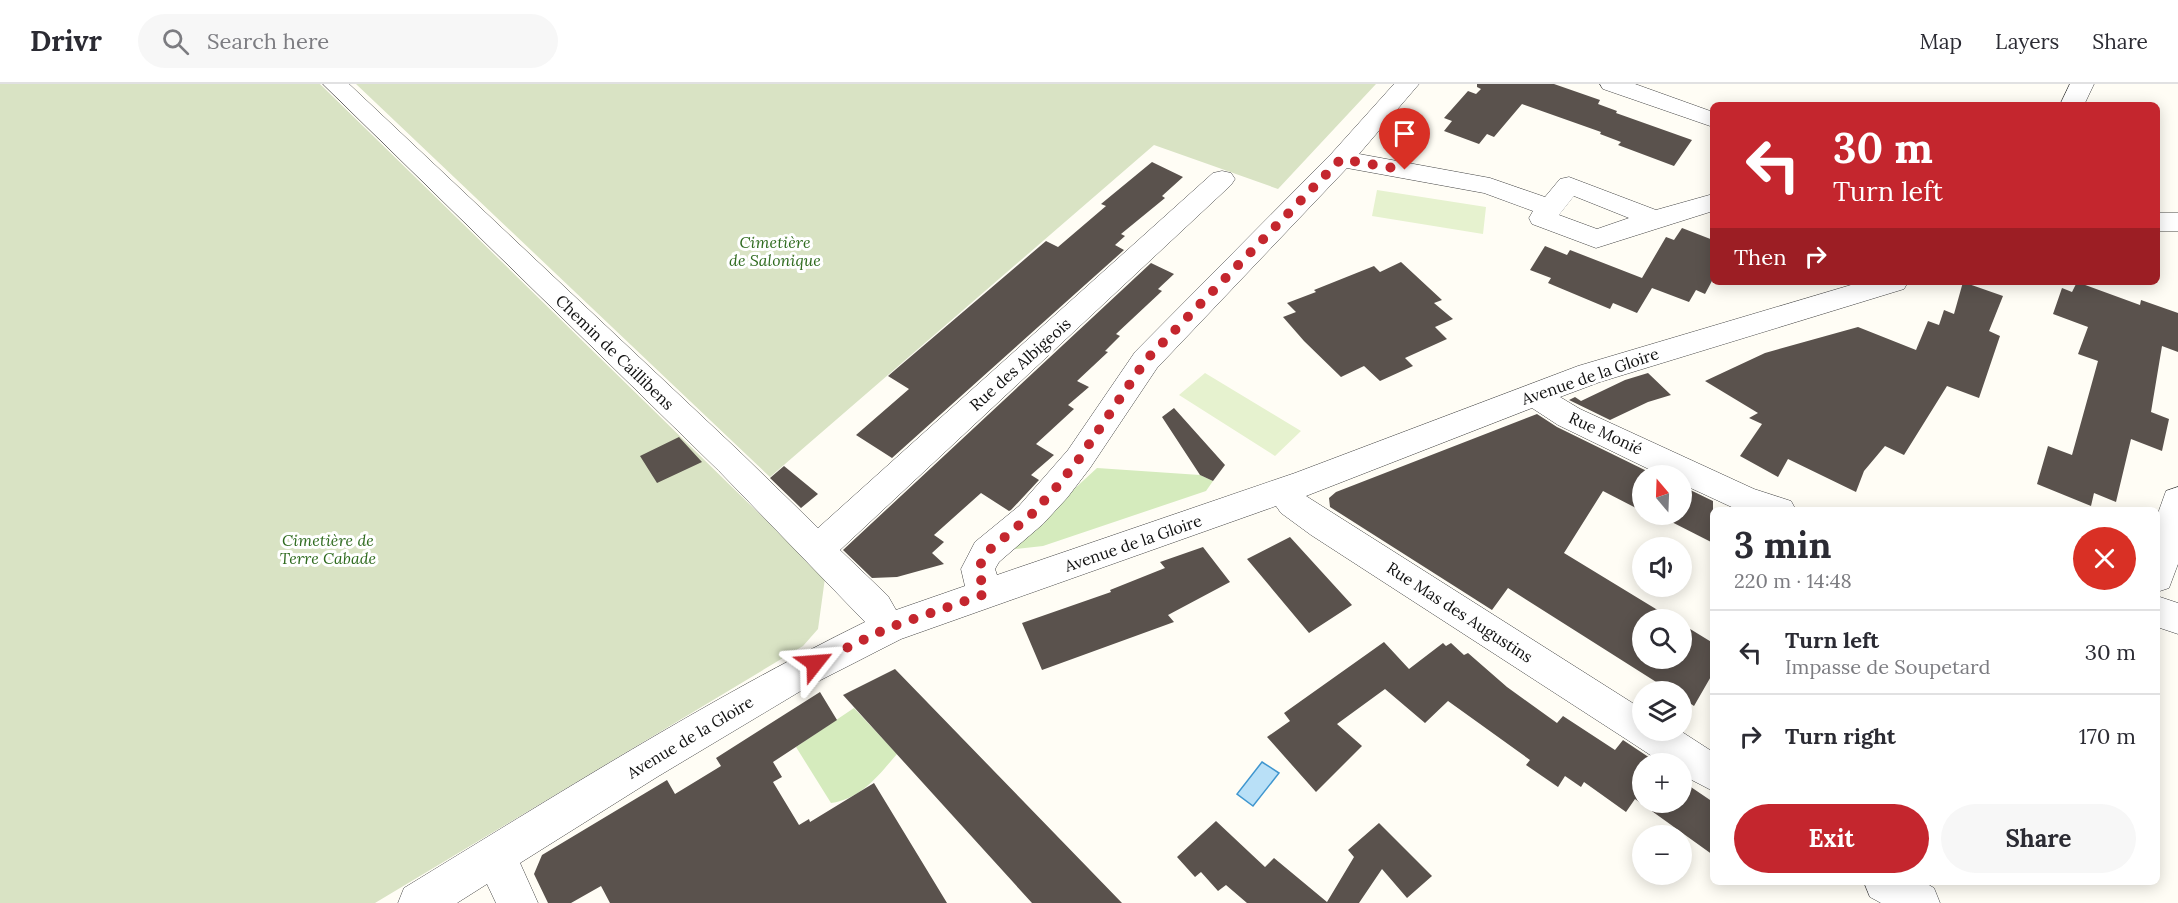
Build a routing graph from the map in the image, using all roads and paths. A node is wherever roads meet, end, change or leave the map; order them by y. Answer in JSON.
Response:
{"nodes":[{"id":1,"x":335,"y":84,"type":"edge"},
{"id":2,"x":1407,"y":84,"type":"edge"},
{"id":3,"x":1612,"y":84,"type":"edge"},
{"id":4,"x":2081,"y":84,"type":"edge"},
{"id":5,"x":2073,"y":102,"type":"edge"},
{"id":6,"x":1710,"y":119,"type":"edge"},
{"id":7,"x":1341,"y":159,"type":"junction"},
{"id":8,"x":1222,"y":179,"type":"dead end"},
{"id":9,"x":1710,"y":203,"type":"edge"},
{"id":10,"x":1550,"y":208,"type":"junction"},
{"id":11,"x":1655,"y":219,"type":"junction"},
{"id":12,"x":2160,"y":222,"type":"edge"},
{"id":13,"x":2178,"y":222,"type":"edge"},
{"id":14,"x":1884,"y":285,"type":"edge"},
{"id":15,"x":1536,"y":393,"type":"junction"},
{"id":16,"x":1283,"y":490,"type":"junction"},
{"id":17,"x":2178,"y":500,"type":"edge"},
{"id":18,"x":1769,"y":507,"type":"edge"},
{"id":19,"x":818,"y":549,"type":"junction"},
{"id":20,"x":2160,"y":567,"type":"edge"},
{"id":21,"x":985,"y":594,"type":"junction"},
{"id":22,"x":2160,"y":612,"type":"edge"},
{"id":23,"x":2178,"y":619,"type":"edge"},
{"id":24,"x":888,"y":628,"type":"junction"},
{"id":25,"x":1632,"y":722,"type":"edge"},
{"id":26,"x":1662,"y":741,"type":"edge"},
{"id":27,"x":1710,"y":771,"type":"edge"},
{"id":28,"x":495,"y":855,"type":"junction"},
{"id":29,"x":1890,"y":885,"type":"edge"},
{"id":30,"x":418,"y":903,"type":"edge"},
{"id":31,"x":517,"y":903,"type":"edge"},
{"id":32,"x":1918,"y":903,"type":"edge"}],
"edges":[{"from":1,"to":19,"type":"street","name":"Chemin de Caillibens"},
{"from":2,"to":7,"type":"street"},
{"from":3,"to":6,"type":"street"},
{"from":4,"to":5,"type":"street"},
{"from":7,"to":10,"type":"street"},
{"from":7,"to":21,"type":"street"},
{"from":8,"to":19,"type":"street","name":"Rue des Albigeois"},
{"from":9,"to":11,"type":"street"},
{"from":10,"to":11,"type":"street"},
{"from":10,"to":11,"type":"street"},
{"from":12,"to":13,"type":"street"},
{"from":14,"to":15,"type":"street","name":"Avenue de la Gloire"},
{"from":15,"to":16,"type":"street","name":"Avenue de la Gloire"},
{"from":15,"to":18,"type":"street","name":"Rue Monié"},
{"from":16,"to":21,"type":"street","name":"Avenue de la Gloire"},
{"from":16,"to":25,"type":"street","name":"Rue Mas des Augustins"},
{"from":17,"to":20,"type":"street"},
{"from":19,"to":24,"type":"street","name":"Chemin de Caillibens"},
{"from":21,"to":24,"type":"street","name":"Avenue de la Gloire"},
{"from":22,"to":23,"type":"street"},
{"from":24,"to":28,"type":"street","name":"Avenue de la Gloire"},
{"from":26,"to":27,"type":"street","name":"Rue Mas des Augustins"},
{"from":28,"to":30,"type":"street","name":"Avenue de la Gloire"},
{"from":28,"to":31,"type":"street"},
{"from":29,"to":32,"type":"street"}]}
